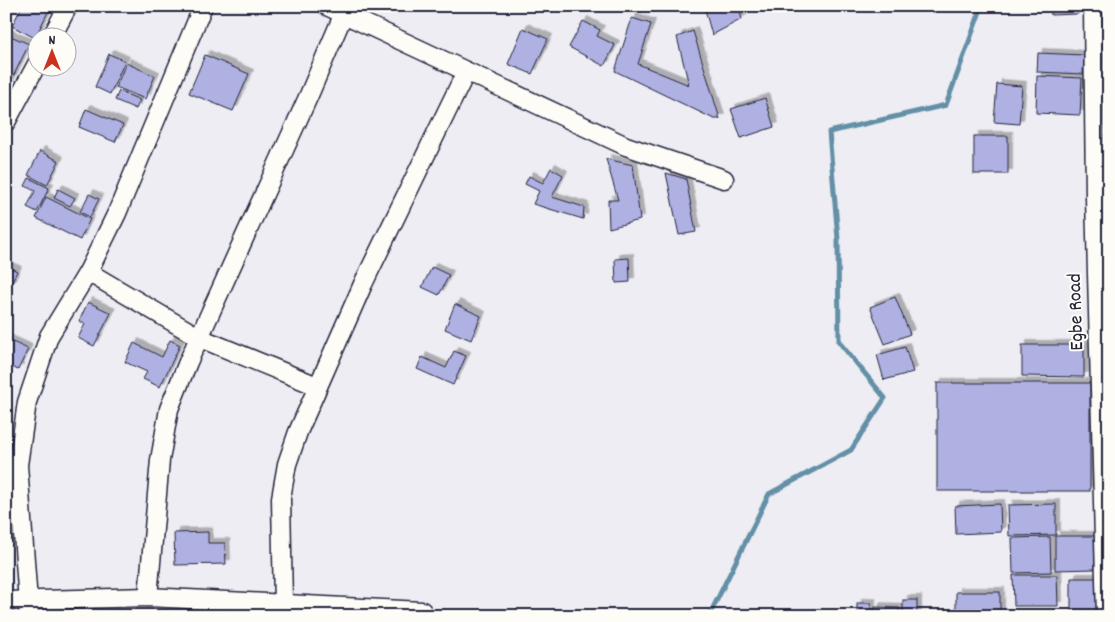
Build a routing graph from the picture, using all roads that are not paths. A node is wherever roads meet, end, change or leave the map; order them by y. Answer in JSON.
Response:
{"nodes":[{"id":1,"x":68,"y":6,"type":"edge"},
{"id":2,"x":204,"y":6,"type":"edge"},
{"id":3,"x":327,"y":6,"type":"edge"},
{"id":4,"x":1093,"y":6,"type":"edge"},
{"id":5,"x":345,"y":10,"type":"edge"},
{"id":6,"x":56,"y":28,"type":"edge"},
{"id":7,"x":466,"y":72,"type":"junction"},
{"id":8,"x":29,"y":78,"type":"edge"},
{"id":9,"x":6,"y":122,"type":"edge"},
{"id":10,"x":724,"y":179,"type":"dead end"},
{"id":11,"x":1102,"y":196,"type":"edge"},
{"id":12,"x":88,"y":272,"type":"junction"},
{"id":13,"x":200,"y":338,"type":"junction"},
{"id":14,"x":318,"y":386,"type":"junction"},
{"id":15,"x":148,"y":597,"type":"junction"},
{"id":16,"x":6,"y":601,"type":"edge"},
{"id":17,"x":28,"y":608,"type":"edge"},
{"id":18,"x":273,"y":609,"type":"edge"},
{"id":19,"x":422,"y":611,"type":"dead end"},
{"id":20,"x":1106,"y":616,"type":"edge"}],
"edges":[{"from":1,"to":6,"type":"street"},
{"from":2,"to":12,"type":"street"},
{"from":3,"to":5,"type":"street"},
{"from":4,"to":11,"type":"street","name":"Egbe Road"},
{"from":5,"to":7,"type":"street"},
{"from":5,"to":13,"type":"street"},
{"from":7,"to":10,"type":"street"},
{"from":7,"to":14,"type":"street"},
{"from":8,"to":9,"type":"street"},
{"from":11,"to":20,"type":"street","name":"Egbe Road"},
{"from":12,"to":13,"type":"street"},
{"from":12,"to":17,"type":"street"},
{"from":13,"to":14,"type":"street"},
{"from":13,"to":15,"type":"street"},
{"from":14,"to":18,"type":"street"},
{"from":15,"to":17,"type":"street"},
{"from":15,"to":18,"type":"street"},
{"from":16,"to":17,"type":"street"},
{"from":18,"to":19,"type":"street"}]}
